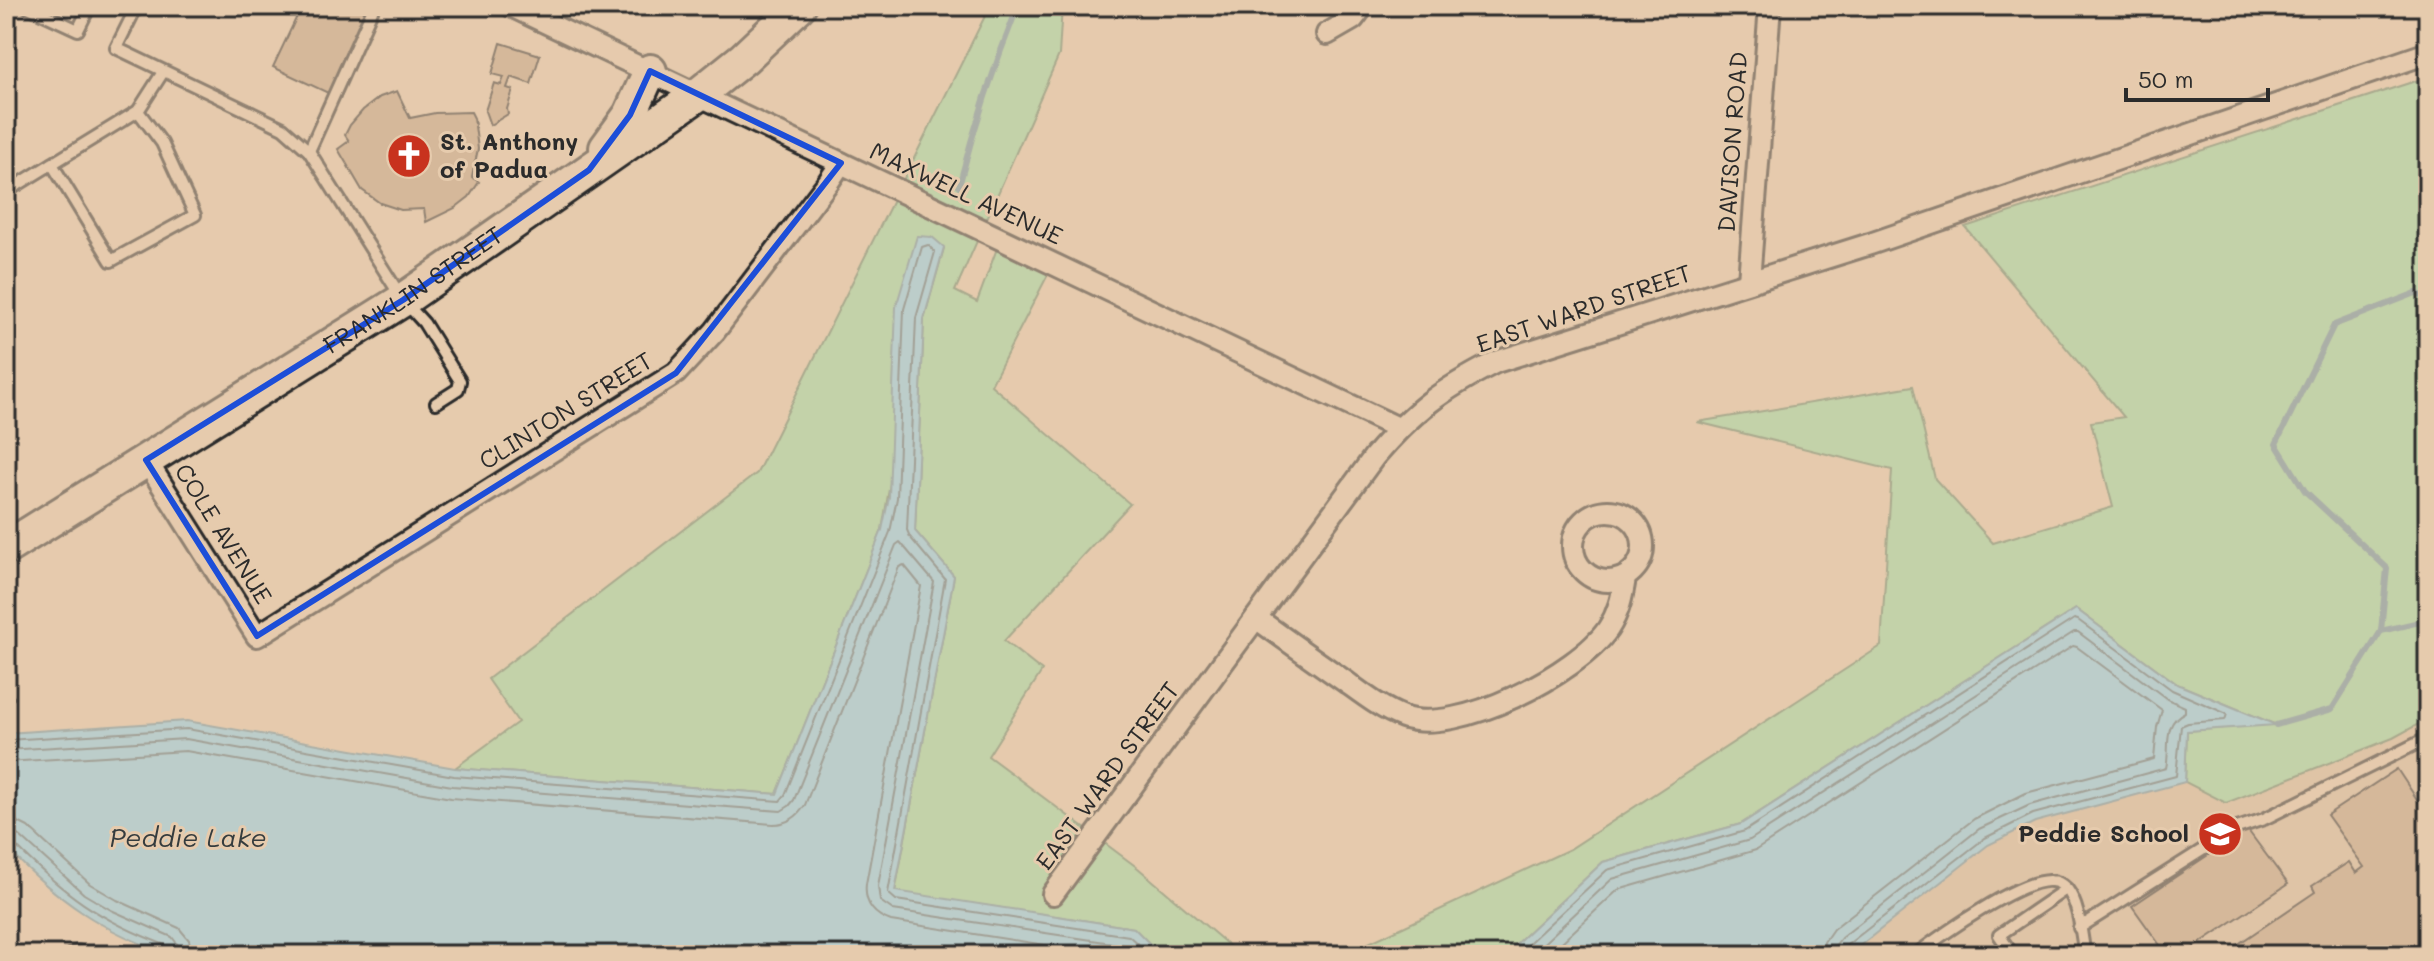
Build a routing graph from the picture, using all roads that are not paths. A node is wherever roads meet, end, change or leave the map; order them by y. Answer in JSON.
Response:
{"nodes":[{"id":1,"x":26,"y":6,"type":"edge"},
{"id":2,"x":90,"y":6,"type":"edge"},
{"id":3,"x":137,"y":6,"type":"edge"},
{"id":4,"x":374,"y":6,"type":"edge"},
{"id":5,"x":511,"y":6,"type":"edge"},
{"id":6,"x":799,"y":6,"type":"edge"},
{"id":7,"x":1363,"y":6,"type":"edge"},
{"id":8,"x":1770,"y":6,"type":"edge"},
{"id":9,"x":1327,"y":34,"type":"dead end"},
{"id":10,"x":2428,"y":53,"type":"edge"},
{"id":11,"x":650,"y":71,"type":"junction"},
{"id":12,"x":163,"y":72,"type":"junction"},
{"id":13,"x":699,"y":94,"type":"junction"},
{"id":14,"x":138,"y":111,"type":"junction"},
{"id":15,"x":309,"y":151,"type":"junction"},
{"id":16,"x":841,"y":163,"type":"junction"},
{"id":17,"x":52,"y":164,"type":"junction"},
{"id":18,"x":589,"y":170,"type":"junction"},
{"id":19,"x":6,"y":192,"type":"edge"},
{"id":20,"x":1749,"y":281,"type":"junction"},
{"id":21,"x":403,"y":300,"type":"junction"},
{"id":22,"x":436,"y":403,"type":"dead end"},
{"id":23,"x":1398,"y":428,"type":"junction"},
{"id":24,"x":146,"y":460,"type":"junction"},
{"id":25,"x":6,"y":548,"type":"edge"},
{"id":26,"x":1625,"y":578,"type":"dead end"},
{"id":27,"x":1256,"y":618,"type":"junction"},
{"id":28,"x":257,"y":636,"type":"joint"},
{"id":29,"x":2428,"y":738,"type":"edge"},
{"id":30,"x":2066,"y":889,"type":"junction"},
{"id":31,"x":1053,"y":894,"type":"dead end"},
{"id":32,"x":2079,"y":928,"type":"junction"},
{"id":33,"x":69,"y":955,"type":"edge"},
{"id":34,"x":89,"y":955,"type":"edge"},
{"id":35,"x":1915,"y":955,"type":"edge"},
{"id":36,"x":2013,"y":955,"type":"edge"},
{"id":37,"x":2085,"y":955,"type":"edge"}],
"edges":[{"from":1,"to":2,"type":"lane"},
{"from":3,"to":12,"type":"lane"},
{"from":4,"to":15,"type":"lane"},
{"from":5,"to":11,"type":"street","name":"MAXWELL AVENUE"},
{"from":6,"to":13,"type":"main road","name":"FRANKLIN STREET"},
{"from":7,"to":9,"type":"street"},
{"from":8,"to":20,"type":"street","name":"DAVISON ROAD"},
{"from":10,"to":20,"type":"street","name":"EAST WARD STREET"},
{"from":11,"to":13,"type":"street","name":"MAXWELL AVENUE"},
{"from":11,"to":18,"type":"main road"},
{"from":12,"to":14,"type":"lane"},
{"from":12,"to":15,"type":"lane"},
{"from":13,"to":16,"type":"street","name":"MAXWELL AVENUE"},
{"from":13,"to":18,"type":"main road","name":"FRANKLIN STREET"},
{"from":14,"to":17,"type":"lane"},
{"from":14,"to":17,"type":"lane"},
{"from":15,"to":21,"type":"lane"},
{"from":16,"to":23,"type":"street","name":"MAXWELL AVENUE"},
{"from":16,"to":28,"type":"street","name":"CLINTON STREET"},
{"from":17,"to":19,"type":"lane"},
{"from":18,"to":21,"type":"main road","name":"FRANKLIN STREET"},
{"from":20,"to":23,"type":"street","name":"EAST WARD STREET"},
{"from":21,"to":22,"type":"lane"},
{"from":21,"to":24,"type":"main road","name":"FRANKLIN STREET"},
{"from":23,"to":27,"type":"street","name":"EAST WARD STREET"},
{"from":24,"to":25,"type":"main road","name":"FRANKLIN STREET"},
{"from":24,"to":28,"type":"street","name":"COLE AVENUE"},
{"from":26,"to":27,"type":"street"},
{"from":27,"to":31,"type":"street","name":"EAST WARD STREET"},
{"from":29,"to":32,"type":"lane"},
{"from":30,"to":32,"type":"lane"},
{"from":30,"to":35,"type":"lane"},
{"from":30,"to":36,"type":"lane"},
{"from":32,"to":37,"type":"lane"},
{"from":33,"to":34,"type":"lane"}]}
